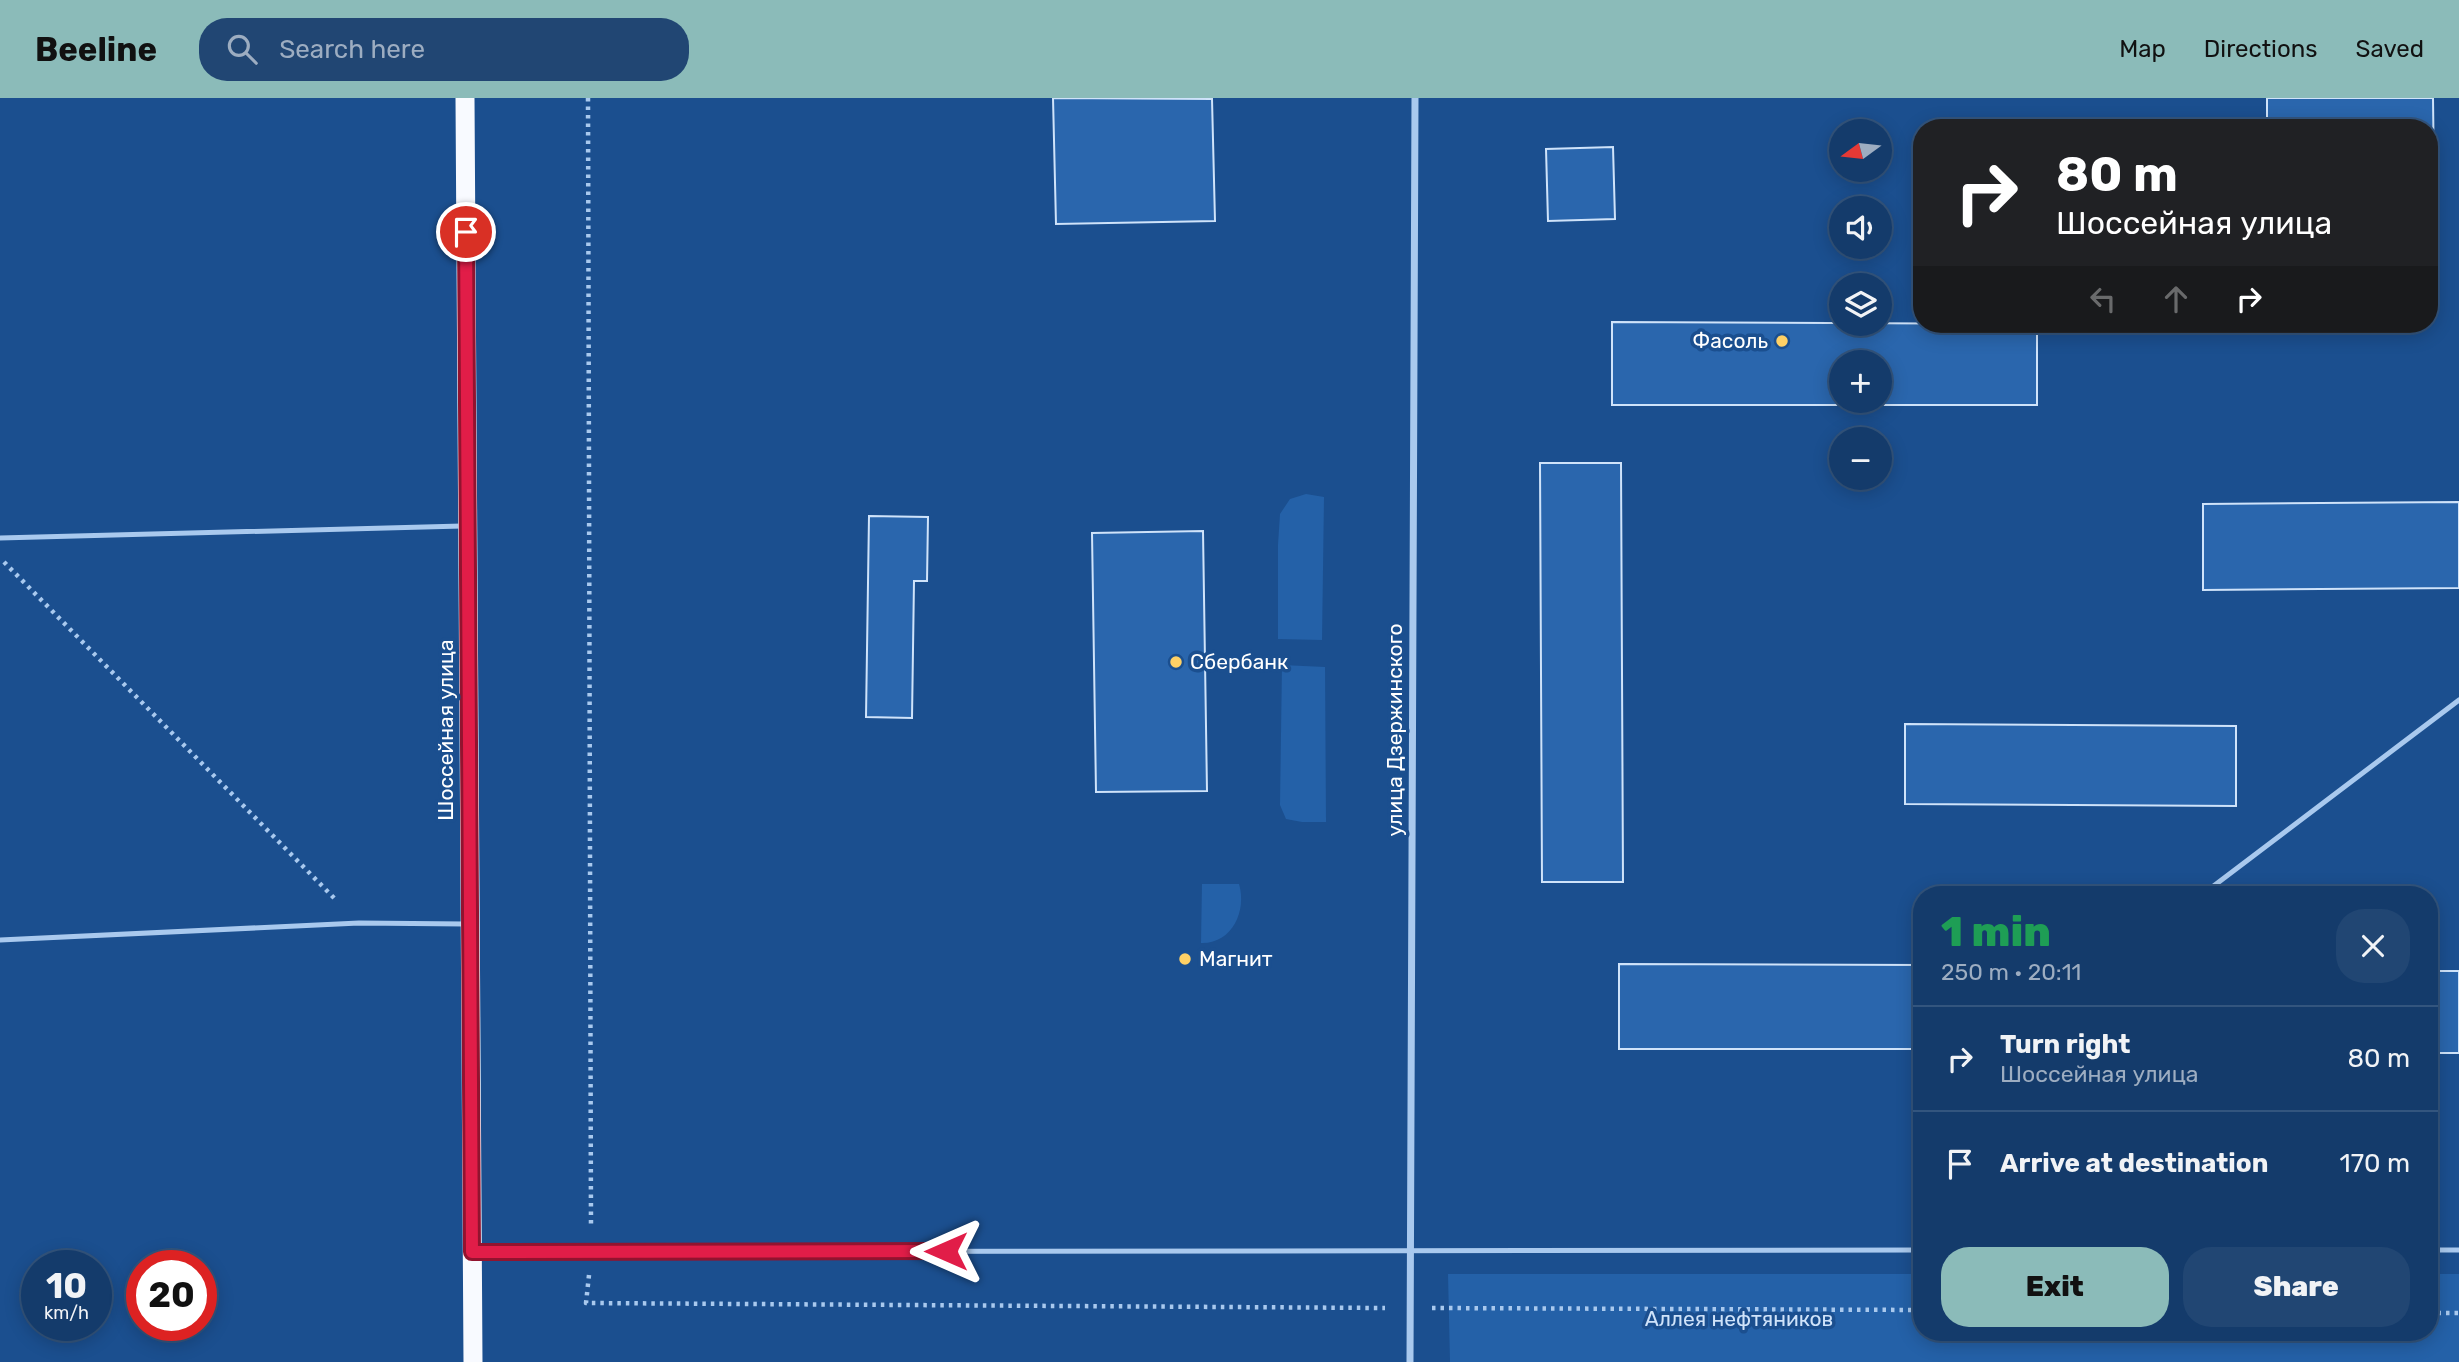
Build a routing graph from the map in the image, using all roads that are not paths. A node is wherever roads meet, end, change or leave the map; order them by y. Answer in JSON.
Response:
{"nodes":[{"id":1,"x":465,"y":98,"type":"edge"},
{"id":2,"x":1415,"y":98,"type":"edge"},
{"id":3,"x":468,"y":526,"type":"junction"},
{"id":4,"x":0,"y":538,"type":"edge"},
{"id":5,"x":2459,"y":700,"type":"edge"},
{"id":6,"x":2214,"y":886,"type":"edge"},
{"id":7,"x":470,"y":924,"type":"junction"},
{"id":8,"x":0,"y":940,"type":"edge"},
{"id":9,"x":1913,"y":1250,"type":"edge"},
{"id":10,"x":2438,"y":1250,"type":"edge"},
{"id":11,"x":2459,"y":1250,"type":"edge"},
{"id":12,"x":1410,"y":1251,"type":"junction"},
{"id":13,"x":472,"y":1252,"type":"junction"},
{"id":14,"x":473,"y":1362,"type":"edge"},
{"id":15,"x":1410,"y":1362,"type":"edge"}],
"edges":[{"from":1,"to":3,"type":"highway","name":"Шоссейная улица"},
{"from":2,"to":12,"type":"street","name":"улица Дзержинского"},
{"from":3,"to":4,"type":"lane"},
{"from":3,"to":7,"type":"highway","name":"Шоссейная улица"},
{"from":5,"to":6,"type":"lane"},
{"from":7,"to":8,"type":"lane"},
{"from":7,"to":13,"type":"highway","name":"Шоссейная улица"},
{"from":9,"to":12,"type":"lane"},
{"from":10,"to":11,"type":"lane"},
{"from":12,"to":13,"type":"lane"},
{"from":12,"to":15,"type":"street","name":"улица Дзержинского"},
{"from":13,"to":14,"type":"highway","name":"Шоссейная улица"}]}
